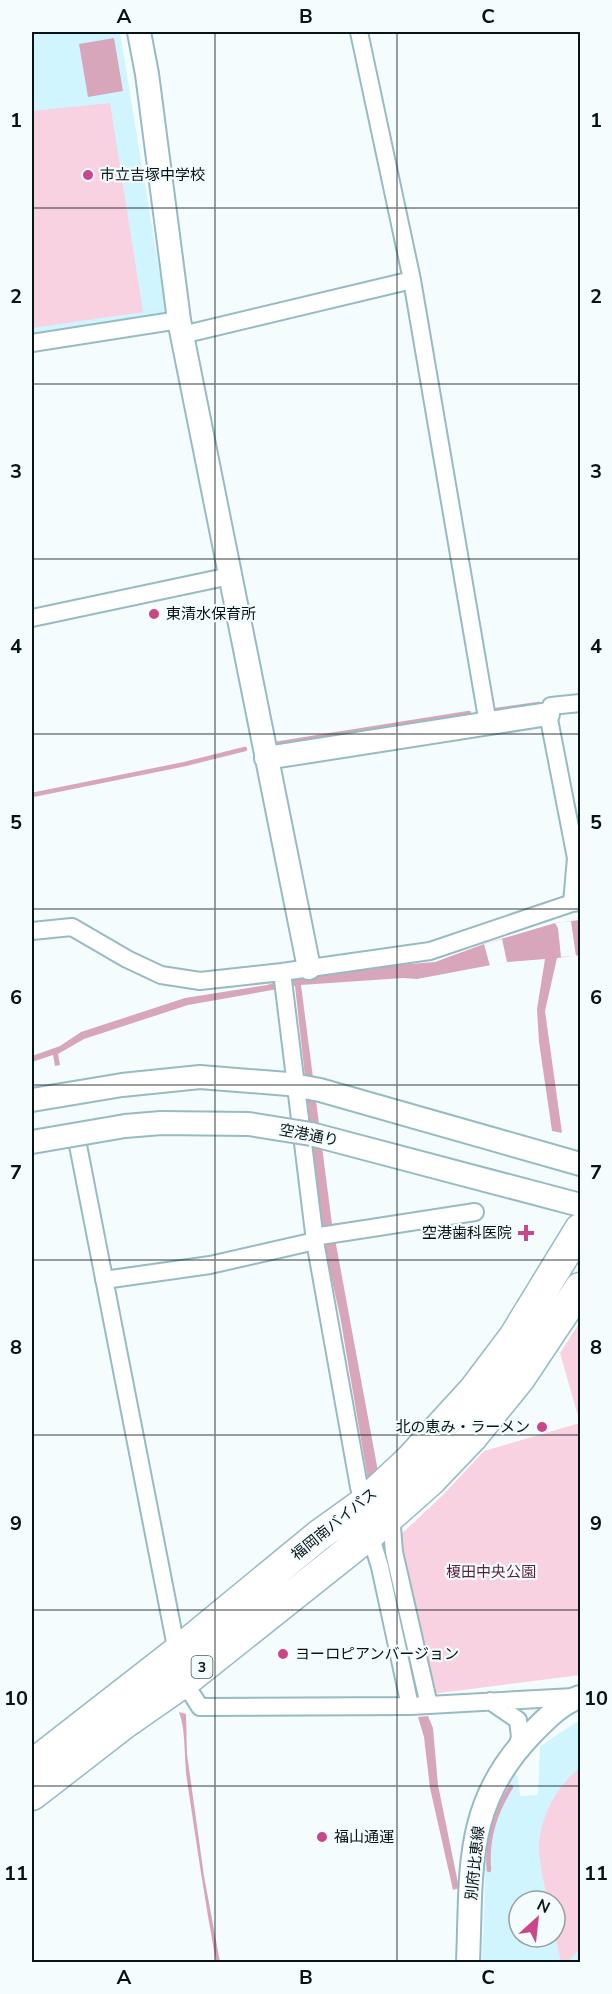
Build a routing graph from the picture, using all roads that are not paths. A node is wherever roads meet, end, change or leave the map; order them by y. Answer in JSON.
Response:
{"nodes":[{"id":1,"x":140,"y":32,"type":"edge"},
{"id":2,"x":359,"y":32,"type":"edge"},
{"id":3,"x":412,"y":280,"type":"junction"},
{"id":4,"x":181,"y":328,"type":"junction"},
{"id":5,"x":32,"y":343,"type":"edge"},
{"id":6,"x":230,"y":576,"type":"junction"},
{"id":7,"x":32,"y":618,"type":"edge"},
{"id":8,"x":580,"y":703,"type":"edge"},
{"id":9,"x":548,"y":714,"type":"junction"},
{"id":10,"x":488,"y":724,"type":"junction"},
{"id":11,"x":266,"y":758,"type":"junction"},
{"id":12,"x":576,"y":902,"type":"edge"},
{"id":13,"x":32,"y":929,"type":"edge"},
{"id":14,"x":309,"y":968,"type":"junction"},
{"id":15,"x":283,"y":980,"type":"junction"},
{"id":16,"x":295,"y":1086,"type":"junction"},
{"id":17,"x":32,"y":1100,"type":"edge"},
{"id":18,"x":302,"y":1133,"type":"junction"},
{"id":19,"x":76,"y":1135,"type":"junction"},
{"id":20,"x":32,"y":1142,"type":"edge"},
{"id":21,"x":580,"y":1164,"type":"edge"},
{"id":22,"x":580,"y":1205,"type":"edge"},
{"id":23,"x":475,"y":1212,"type":"dead end"},
{"id":24,"x":580,"y":1229,"type":"edge"},
{"id":25,"x":324,"y":1237,"type":"junction"},
{"id":26,"x":104,"y":1280,"type":"junction"},
{"id":27,"x":580,"y":1288,"type":"edge"},
{"id":28,"x":374,"y":1493,"type":"junction"},
{"id":29,"x":380,"y":1524,"type":"junction"},
{"id":30,"x":177,"y":1652,"type":"junction"},
{"id":31,"x":184,"y":1682,"type":"junction"},
{"id":32,"x":579,"y":1697,"type":"edge"},
{"id":33,"x":517,"y":1700,"type":"junction"},
{"id":34,"x":490,"y":1701,"type":"junction"},
{"id":35,"x":429,"y":1705,"type":"junction"},
{"id":36,"x":410,"y":1706,"type":"junction"},
{"id":37,"x":534,"y":1731,"type":"junction"},
{"id":38,"x":517,"y":1748,"type":"junction"},
{"id":39,"x":32,"y":1765,"type":"edge"},
{"id":40,"x":32,"y":1795,"type":"edge"},
{"id":41,"x":468,"y":1962,"type":"edge"}],
"edges":[{"from":1,"to":4,"type":"street"},
{"from":2,"to":3,"type":"street"},
{"from":3,"to":4,"type":"street"},
{"from":3,"to":10,"type":"street"},
{"from":4,"to":5,"type":"street"},
{"from":4,"to":6,"type":"street"},
{"from":6,"to":7,"type":"street"},
{"from":6,"to":11,"type":"street"},
{"from":8,"to":9,"type":"street"},
{"from":9,"to":10,"type":"street"},
{"from":9,"to":12,"type":"street"},
{"from":10,"to":11,"type":"street"},
{"from":11,"to":14,"type":"street"},
{"from":12,"to":14,"type":"street"},
{"from":13,"to":15,"type":"street"},
{"from":14,"to":15,"type":"street"},
{"from":15,"to":16,"type":"street"},
{"from":16,"to":17,"type":"street"},
{"from":16,"to":18,"type":"street"},
{"from":16,"to":21,"type":"street"},
{"from":18,"to":19,"type":"street","name":"空港通り","bridge":true},
{"from":18,"to":22,"type":"street","name":"空港通り","bridge":true},
{"from":18,"to":25,"type":"street"},
{"from":19,"to":20,"type":"street","name":"空港通り","bridge":true},
{"from":19,"to":26,"type":"street"},
{"from":23,"to":25,"type":"street"},
{"from":24,"to":28,"type":"highway","name":"福岡南バイパス","number":"3"},
{"from":25,"to":26,"type":"street"},
{"from":25,"to":28,"type":"street"},
{"from":26,"to":30,"type":"street"},
{"from":27,"to":29,"type":"highway","name":"福岡南バイパス","number":"3"},
{"from":28,"to":30,"type":"highway","name":"福岡南バイパス","number":"3"},
{"from":29,"to":31,"type":"highway","name":"福岡南バイパス","number":"3"},
{"from":29,"to":35,"type":"street"},
{"from":29,"to":36,"type":"street"},
{"from":30,"to":31,"type":"street"},
{"from":30,"to":39,"type":"highway","name":"福岡南バイパス","number":"3"},
{"from":31,"to":36,"type":"street"},
{"from":31,"to":40,"type":"highway","name":"福岡南バイパス","number":"3"},
{"from":32,"to":33,"type":"street"},
{"from":32,"to":37,"type":"street","name":"別府比恵線"},
{"from":33,"to":34,"type":"street"},
{"from":33,"to":37,"type":"street"},
{"from":34,"to":35,"type":"street"},
{"from":34,"to":38,"type":"street"},
{"from":35,"to":36,"type":"street"},
{"from":37,"to":38,"type":"street","name":"別府比恵線"},
{"from":38,"to":41,"type":"street","name":"別府比恵線"}]}
